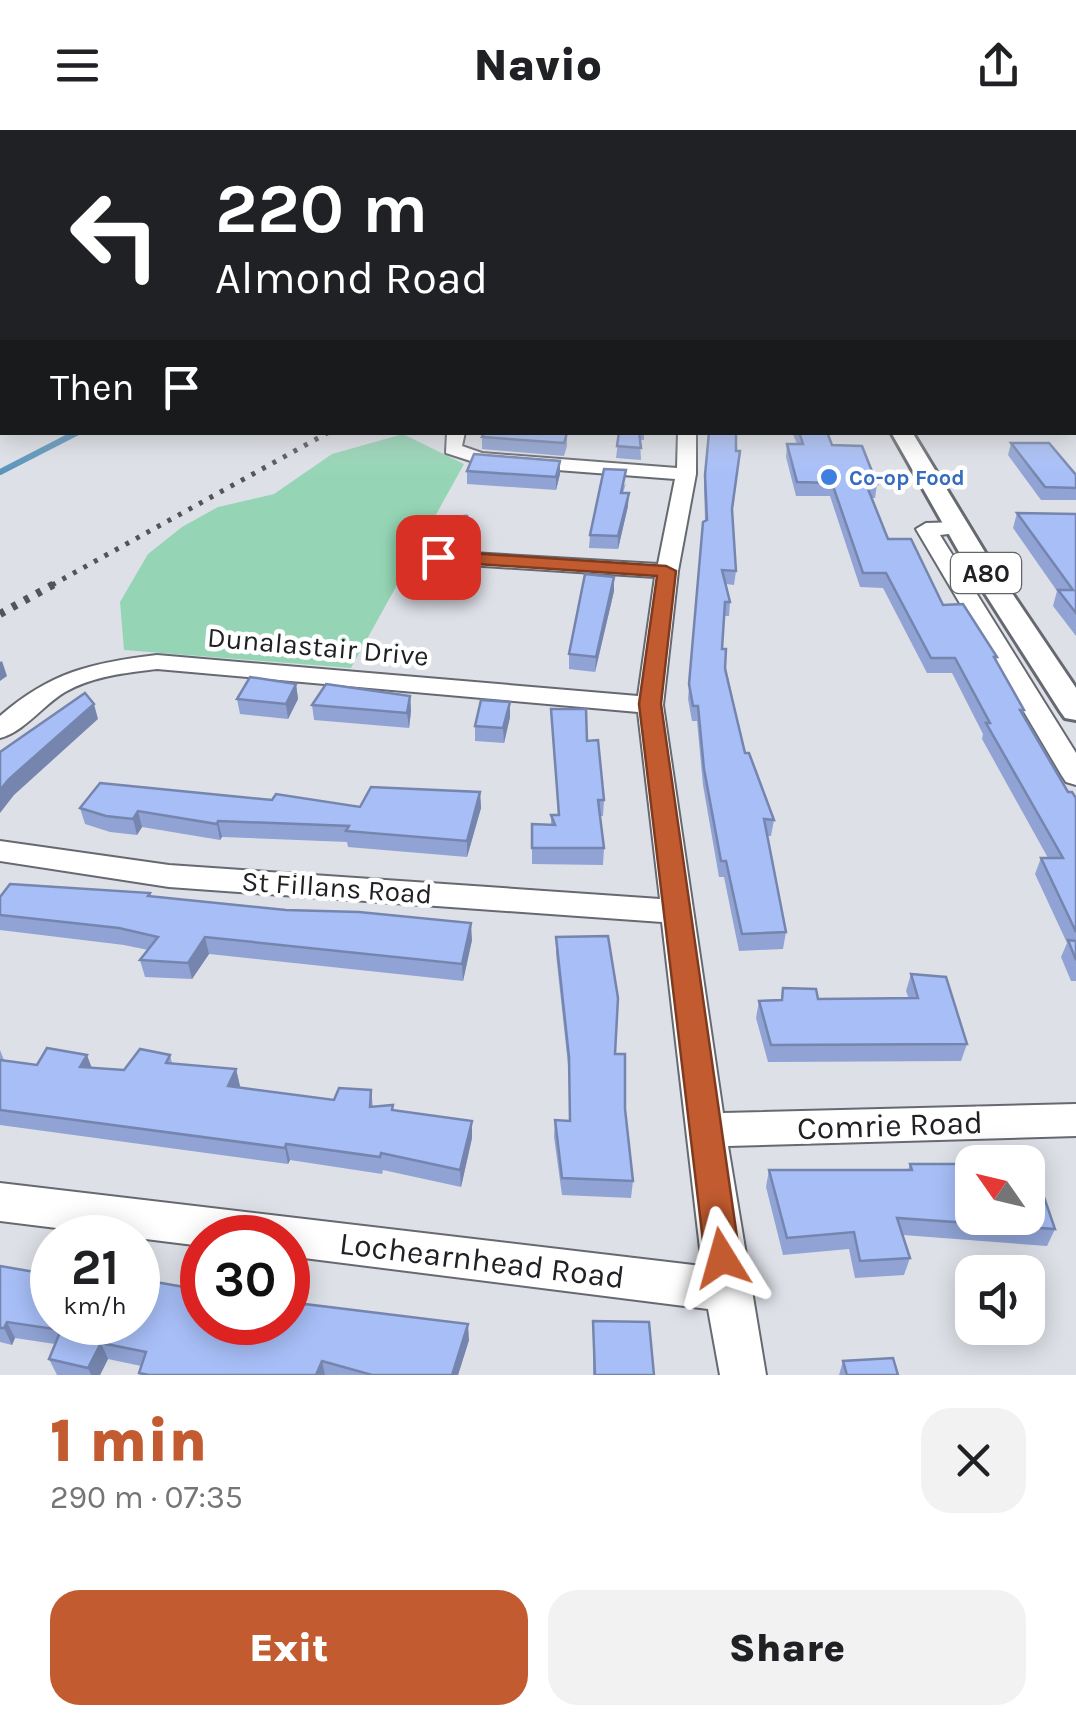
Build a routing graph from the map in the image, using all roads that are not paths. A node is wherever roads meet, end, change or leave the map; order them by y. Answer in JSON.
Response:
{"nodes":[{"id":1,"x":455,"y":435,"type":"edge"},
{"id":2,"x":687,"y":435,"type":"edge"},
{"id":3,"x":903,"y":435,"type":"edge"},
{"id":4,"x":686,"y":474,"type":"junction"},
{"id":5,"x":958,"y":528,"type":"junction"},
{"id":6,"x":438,"y":557,"type":"dead end"},
{"id":7,"x":666,"y":571,"type":"junction"},
{"id":8,"x":650,"y":704,"type":"junction"},
{"id":9,"x":1076,"y":711,"type":"edge"},
{"id":10,"x":0,"y":730,"type":"edge"},
{"id":11,"x":1076,"y":776,"type":"edge"},
{"id":12,"x":0,"y":850,"type":"edge"},
{"id":13,"x":675,"y":911,"type":"junction"},
{"id":14,"x":1076,"y":1120,"type":"edge"},
{"id":15,"x":705,"y":1130,"type":"junction"},
{"id":16,"x":0,"y":1202,"type":"edge"},
{"id":17,"x":726,"y":1290,"type":"junction"},
{"id":18,"x":744,"y":1375,"type":"edge"}],
"edges":[{"from":1,"to":4,"type":"street"},
{"from":2,"to":4,"type":"street"},
{"from":3,"to":5,"type":"main road","number":"A80"},
{"from":4,"to":7,"type":"street"},
{"from":5,"to":9,"type":"main road","number":"A80"},
{"from":5,"to":11,"type":"street"},
{"from":6,"to":7,"type":"street"},
{"from":7,"to":8,"type":"street"},
{"from":8,"to":10,"type":"street","name":"Dunalastair Drive"},
{"from":8,"to":13,"type":"street"},
{"from":12,"to":13,"type":"street","name":"St Fillans Road"},
{"from":13,"to":15,"type":"street"},
{"from":14,"to":15,"type":"street","name":"Comrie Road"},
{"from":15,"to":17,"type":"street"},
{"from":16,"to":17,"type":"street","name":"Lochearnhead Road"},
{"from":17,"to":18,"type":"street"}]}
